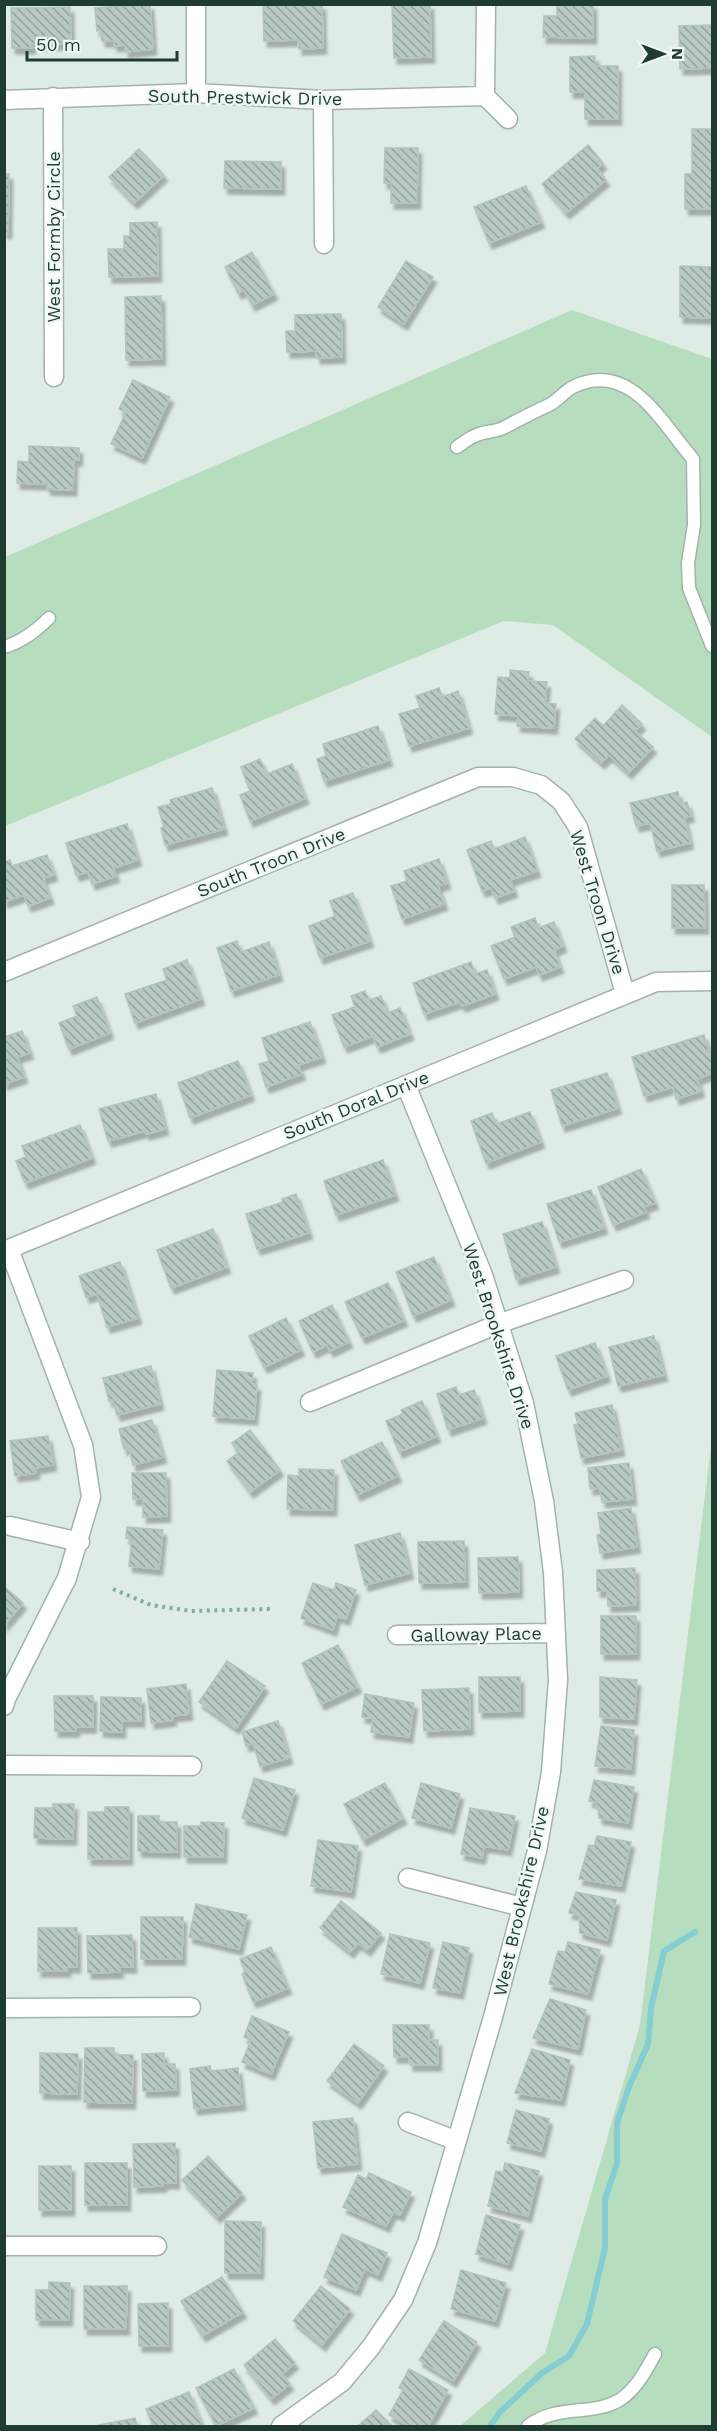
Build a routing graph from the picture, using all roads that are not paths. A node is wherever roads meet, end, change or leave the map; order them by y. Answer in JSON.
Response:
{"nodes":[{"id":1,"x":196,"y":4,"type":"edge"},
{"id":2,"x":486,"y":4,"type":"edge"},
{"id":3,"x":196,"y":93,"type":"junction"},
{"id":4,"x":485,"y":96,"type":"junction"},
{"id":5,"x":53,"y":97,"type":"junction"},
{"id":6,"x":4,"y":100,"type":"edge"},
{"id":7,"x":323,"y":100,"type":"junction"},
{"id":8,"x":508,"y":118,"type":"dead end"},
{"id":9,"x":324,"y":244,"type":"dead end"},
{"id":10,"x":54,"y":377,"type":"dead end"},
{"id":11,"x":457,"y":447,"type":"dead end"},
{"id":12,"x":48,"y":618,"type":"dead end"},
{"id":13,"x":712,"y":646,"type":"edge"},
{"id":14,"x":4,"y":647,"type":"edge"},
{"id":15,"x":541,"y":785,"type":"joint"},
{"id":16,"x":4,"y":972,"type":"edge"},
{"id":17,"x":712,"y":981,"type":"edge"},
{"id":18,"x":625,"y":994,"type":"junction"},
{"id":19,"x":406,"y":1085,"type":"junction"},
{"id":20,"x":7,"y":1250,"type":"edge"},
{"id":21,"x":624,"y":1280,"type":"dead end"},
{"id":22,"x":498,"y":1324,"type":"junction"},
{"id":23,"x":310,"y":1402,"type":"dead end"},
{"id":24,"x":10,"y":1526,"type":"dead end"},
{"id":25,"x":80,"y":1542,"type":"junction"},
{"id":26,"x":556,"y":1633,"type":"junction"},
{"id":27,"x":397,"y":1635,"type":"dead end"},
{"id":28,"x":4,"y":1706,"type":"edge"},
{"id":29,"x":4,"y":1765,"type":"edge"},
{"id":30,"x":192,"y":1766,"type":"dead end"},
{"id":31,"x":408,"y":1878,"type":"dead end"},
{"id":32,"x":522,"y":1907,"type":"junction"},
{"id":33,"x":191,"y":2007,"type":"dead end"},
{"id":34,"x":4,"y":2008,"type":"edge"},
{"id":35,"x":408,"y":2122,"type":"dead end"},
{"id":36,"x":457,"y":2140,"type":"junction"},
{"id":37,"x":4,"y":2246,"type":"edge"},
{"id":38,"x":157,"y":2246,"type":"dead end"},
{"id":39,"x":655,"y":2354,"type":"dead end"},
{"id":40,"x":281,"y":2427,"type":"edge"},
{"id":41,"x":528,"y":2427,"type":"edge"}],
"edges":[{"from":1,"to":3,"type":"street"},
{"from":2,"to":4,"type":"street"},
{"from":3,"to":5,"type":"street","name":"South Prestwick Drive"},
{"from":3,"to":7,"type":"street","name":"South Prestwick Drive"},
{"from":4,"to":7,"type":"street","name":"South Prestwick Drive"},
{"from":4,"to":8,"type":"street"},
{"from":5,"to":6,"type":"street","name":"South Prestwick Drive"},
{"from":5,"to":10,"type":"street","name":"West Formby Circle"},
{"from":7,"to":9,"type":"street"},
{"from":11,"to":13,"type":"lane"},
{"from":12,"to":14,"type":"lane"},
{"from":15,"to":16,"type":"street","name":"South Troon Drive"},
{"from":15,"to":18,"type":"street","name":"West Troon Drive"},
{"from":17,"to":18,"type":"street","name":"South Doral Drive"},
{"from":18,"to":19,"type":"street","name":"South Doral Drive"},
{"from":19,"to":20,"type":"street","name":"South Doral Drive"},
{"from":19,"to":22,"type":"street","name":"West Brookshire Drive"},
{"from":20,"to":25,"type":"street"},
{"from":21,"to":22,"type":"street"},
{"from":22,"to":23,"type":"street"},
{"from":22,"to":26,"type":"street","name":"West Brookshire Drive"},
{"from":24,"to":25,"type":"street"},
{"from":25,"to":28,"type":"street"},
{"from":26,"to":27,"type":"street","name":"Galloway Place"},
{"from":26,"to":32,"type":"street","name":"West Brookshire Drive"},
{"from":29,"to":30,"type":"street"},
{"from":31,"to":32,"type":"street"},
{"from":32,"to":36,"type":"street","name":"West Brookshire Drive"},
{"from":33,"to":34,"type":"street"},
{"from":35,"to":36,"type":"street"},
{"from":36,"to":40,"type":"street","name":"West Brookshire Drive"},
{"from":37,"to":38,"type":"street"},
{"from":39,"to":41,"type":"lane"}]}
